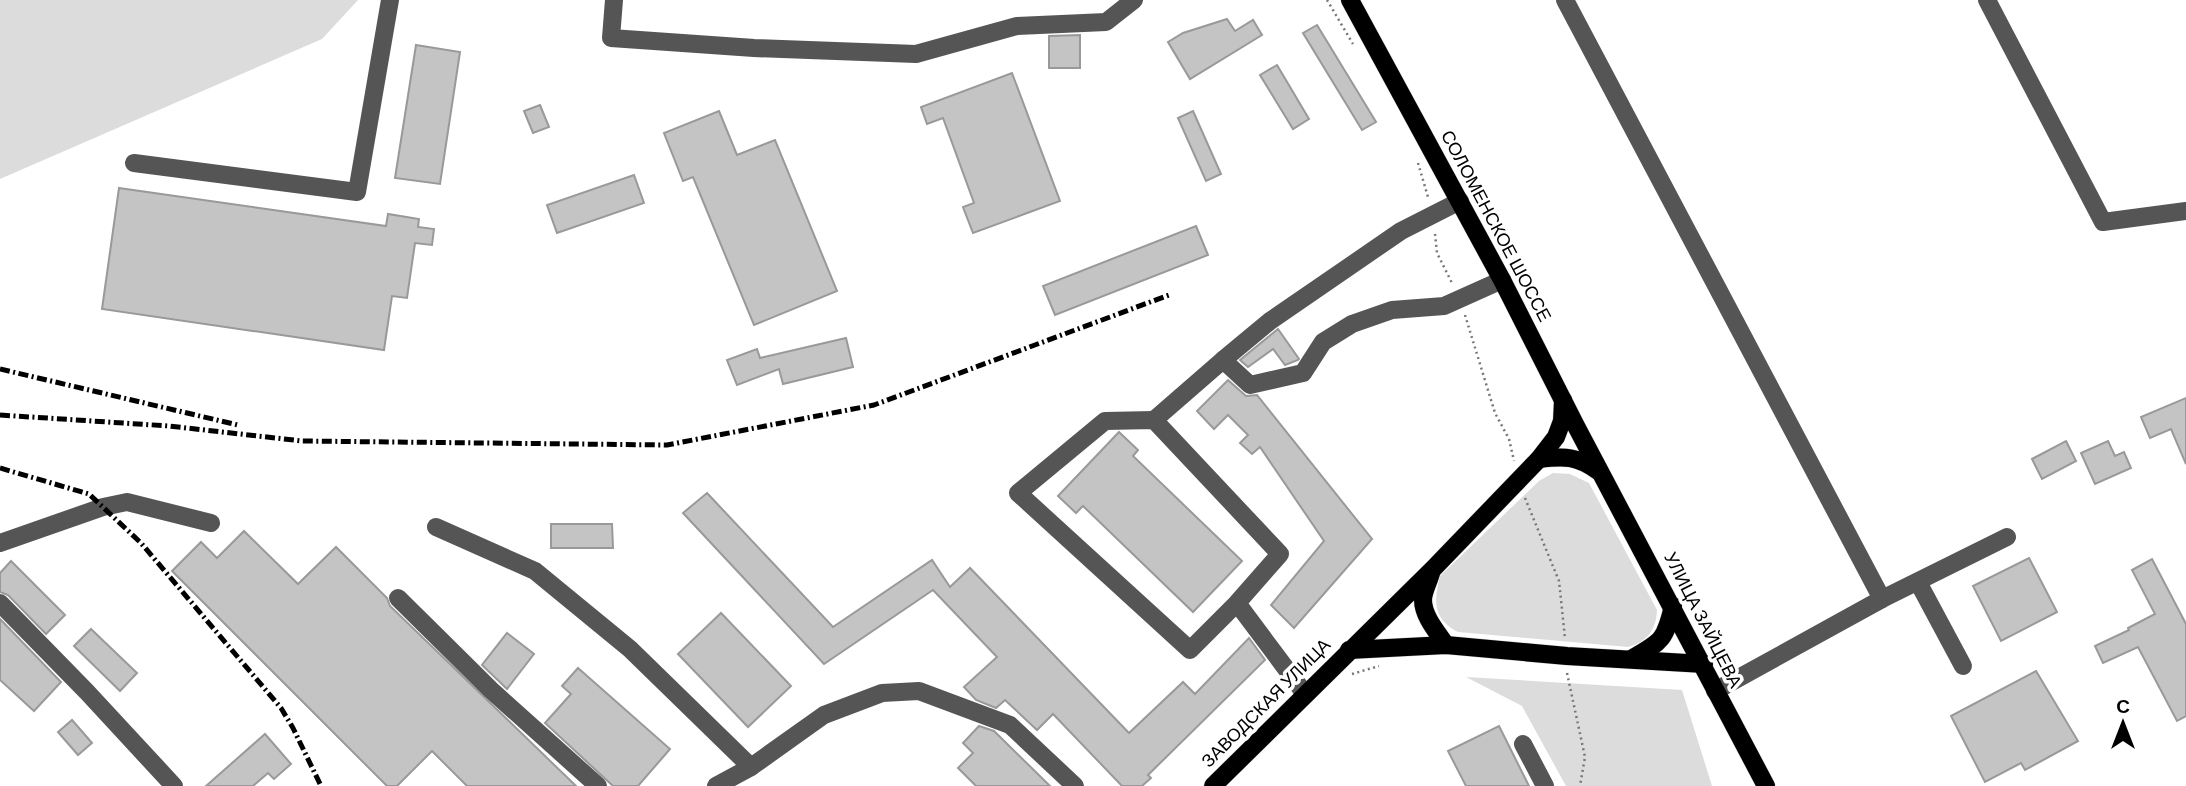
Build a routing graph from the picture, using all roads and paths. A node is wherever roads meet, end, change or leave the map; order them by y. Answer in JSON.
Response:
{"nodes":[{"id":1,"x":390,"y":0,"type":"edge"},
{"id":2,"x":614,"y":0,"type":"edge"},
{"id":3,"x":1134,"y":0,"type":"edge"},
{"id":4,"x":1327,"y":0,"type":"edge"},
{"id":5,"x":1350,"y":0,"type":"edge"},
{"id":6,"x":1565,"y":0,"type":"edge"},
{"id":7,"x":1987,"y":0,"type":"edge"},
{"id":8,"x":1354,"y":46,"type":"dead end"},
{"id":9,"x":1417,"y":159,"type":"dead end"},
{"id":10,"x":134,"y":163,"type":"dead end"},
{"id":11,"x":1460,"y":201,"type":"junction"},
{"id":12,"x":2186,"y":211,"type":"edge"},
{"id":13,"x":1433,"y":216,"type":"junction"},
{"id":14,"x":1502,"y":279,"type":"junction"},
{"id":15,"x":1460,"y":298,"type":"junction"},
{"id":16,"x":1223,"y":360,"type":"junction"},
{"id":17,"x":1563,"y":400,"type":"junction"},
{"id":18,"x":1154,"y":419,"type":"junction"},
{"id":19,"x":1539,"y":459,"type":"junction"},
{"id":20,"x":1602,"y":474,"type":"junction"},
{"id":21,"x":1519,"y":480,"type":"junction"},
{"id":22,"x":211,"y":523,"type":"dead end"},
{"id":23,"x":436,"y":527,"type":"dead end"},
{"id":24,"x":2007,"y":537,"type":"dead end"},
{"id":25,"x":0,"y":542,"type":"edge"},
{"id":26,"x":1433,"y":570,"type":"junction"},
{"id":27,"x":1918,"y":582,"type":"junction"},
{"id":28,"x":398,"y":598,"type":"dead end"},
{"id":29,"x":1882,"y":600,"type":"junction"},
{"id":30,"x":0,"y":603,"type":"edge"},
{"id":31,"x":1237,"y":603,"type":"junction"},
{"id":32,"x":1673,"y":606,"type":"junction"},
{"id":33,"x":1446,"y":645,"type":"junction"},
{"id":34,"x":1349,"y":650,"type":"junction"},
{"id":35,"x":1567,"y":656,"type":"junction"},
{"id":36,"x":1631,"y":659,"type":"junction"},
{"id":37,"x":1390,"y":663,"type":"dead end"},
{"id":38,"x":1703,"y":664,"type":"junction"},
{"id":39,"x":1963,"y":666,"type":"dead end"},
{"id":40,"x":1352,"y":674,"type":"dead end"},
{"id":41,"x":1715,"y":691,"type":"junction"},
{"id":42,"x":1305,"y":694,"type":"junction"},
{"id":43,"x":1523,"y":744,"type":"dead end"},
{"id":44,"x":751,"y":767,"type":"junction"},
{"id":45,"x":174,"y":786,"type":"edge"},
{"id":46,"x":598,"y":786,"type":"edge"},
{"id":47,"x":716,"y":786,"type":"edge"},
{"id":48,"x":1075,"y":786,"type":"edge"},
{"id":49,"x":1213,"y":786,"type":"edge"},
{"id":50,"x":1545,"y":786,"type":"edge"},
{"id":51,"x":1580,"y":786,"type":"edge"},
{"id":52,"x":1766,"y":786,"type":"edge"}],
"edges":[{"from":1,"to":10,"type":"lane"},
{"from":2,"to":3,"type":"lane"},
{"from":4,"to":8,"type":"path"},
{"from":5,"to":11,"type":"main road","name":"СОЛОМЕНСКОЕ ШОССЕ"},
{"from":6,"to":29,"type":"lane"},
{"from":7,"to":12,"type":"lane"},
{"from":9,"to":13,"type":"path"},
{"from":11,"to":13,"type":"lane"},
{"from":11,"to":14,"type":"main road","name":"СОЛОМЕНСКОЕ ШОССЕ"},
{"from":13,"to":15,"type":"path"},
{"from":13,"to":16,"type":"lane"},
{"from":14,"to":15,"type":"lane"},
{"from":14,"to":17,"type":"main road","name":"СОЛОМЕНСКОЕ ШОССЕ"},
{"from":15,"to":16,"type":"lane"},
{"from":15,"to":21,"type":"path"},
{"from":16,"to":18,"type":"lane"},
{"from":17,"to":19,"type":"main road","name":"ЗАВОДСКАЯ УЛИЦА"},
{"from":17,"to":20,"type":"main road","name":"СОЛОМЕНСКОЕ ШОССЕ"},
{"from":18,"to":31,"type":"lane"},
{"from":18,"to":31,"type":"lane"},
{"from":19,"to":20,"type":"main road"},
{"from":19,"to":21,"type":"main road","name":"ЗАВОДСКАЯ УЛИЦА"},
{"from":20,"to":32,"type":"main road","name":"УЛИЦА ЗАЙЦЕВА"},
{"from":21,"to":26,"type":"main road","name":"ЗАВОДСКАЯ УЛИЦА"},
{"from":21,"to":35,"type":"path"},
{"from":22,"to":25,"type":"lane"},
{"from":23,"to":44,"type":"lane"},
{"from":24,"to":27,"type":"lane"},
{"from":26,"to":33,"type":"main road"},
{"from":26,"to":34,"type":"main road","name":"ЗАВОДСКАЯ УЛИЦА"},
{"from":27,"to":29,"type":"lane"},
{"from":27,"to":39,"type":"lane"},
{"from":28,"to":46,"type":"lane"},
{"from":29,"to":41,"type":"lane"},
{"from":30,"to":45,"type":"lane"},
{"from":31,"to":42,"type":"lane"},
{"from":32,"to":36,"type":"main road"},
{"from":32,"to":38,"type":"main road","name":"УЛИЦА ЗАЙЦЕВА"},
{"from":33,"to":34,"type":"main road"},
{"from":33,"to":35,"type":"main road"},
{"from":34,"to":42,"type":"main road","name":"ЗАВОДСКАЯ УЛИЦА"},
{"from":35,"to":36,"type":"main road"},
{"from":35,"to":51,"type":"path"},
{"from":36,"to":38,"type":"main road"},
{"from":37,"to":40,"type":"path"},
{"from":38,"to":41,"type":"main road","name":"УЛИЦА ЗАЙЦЕВА"},
{"from":41,"to":52,"type":"main road","name":"УЛИЦА ЗАЙЦЕВА"},
{"from":42,"to":49,"type":"main road","name":"ЗАВОДСКАЯ УЛИЦА"},
{"from":43,"to":50,"type":"lane"},
{"from":44,"to":47,"type":"lane"},
{"from":44,"to":48,"type":"lane"}]}
